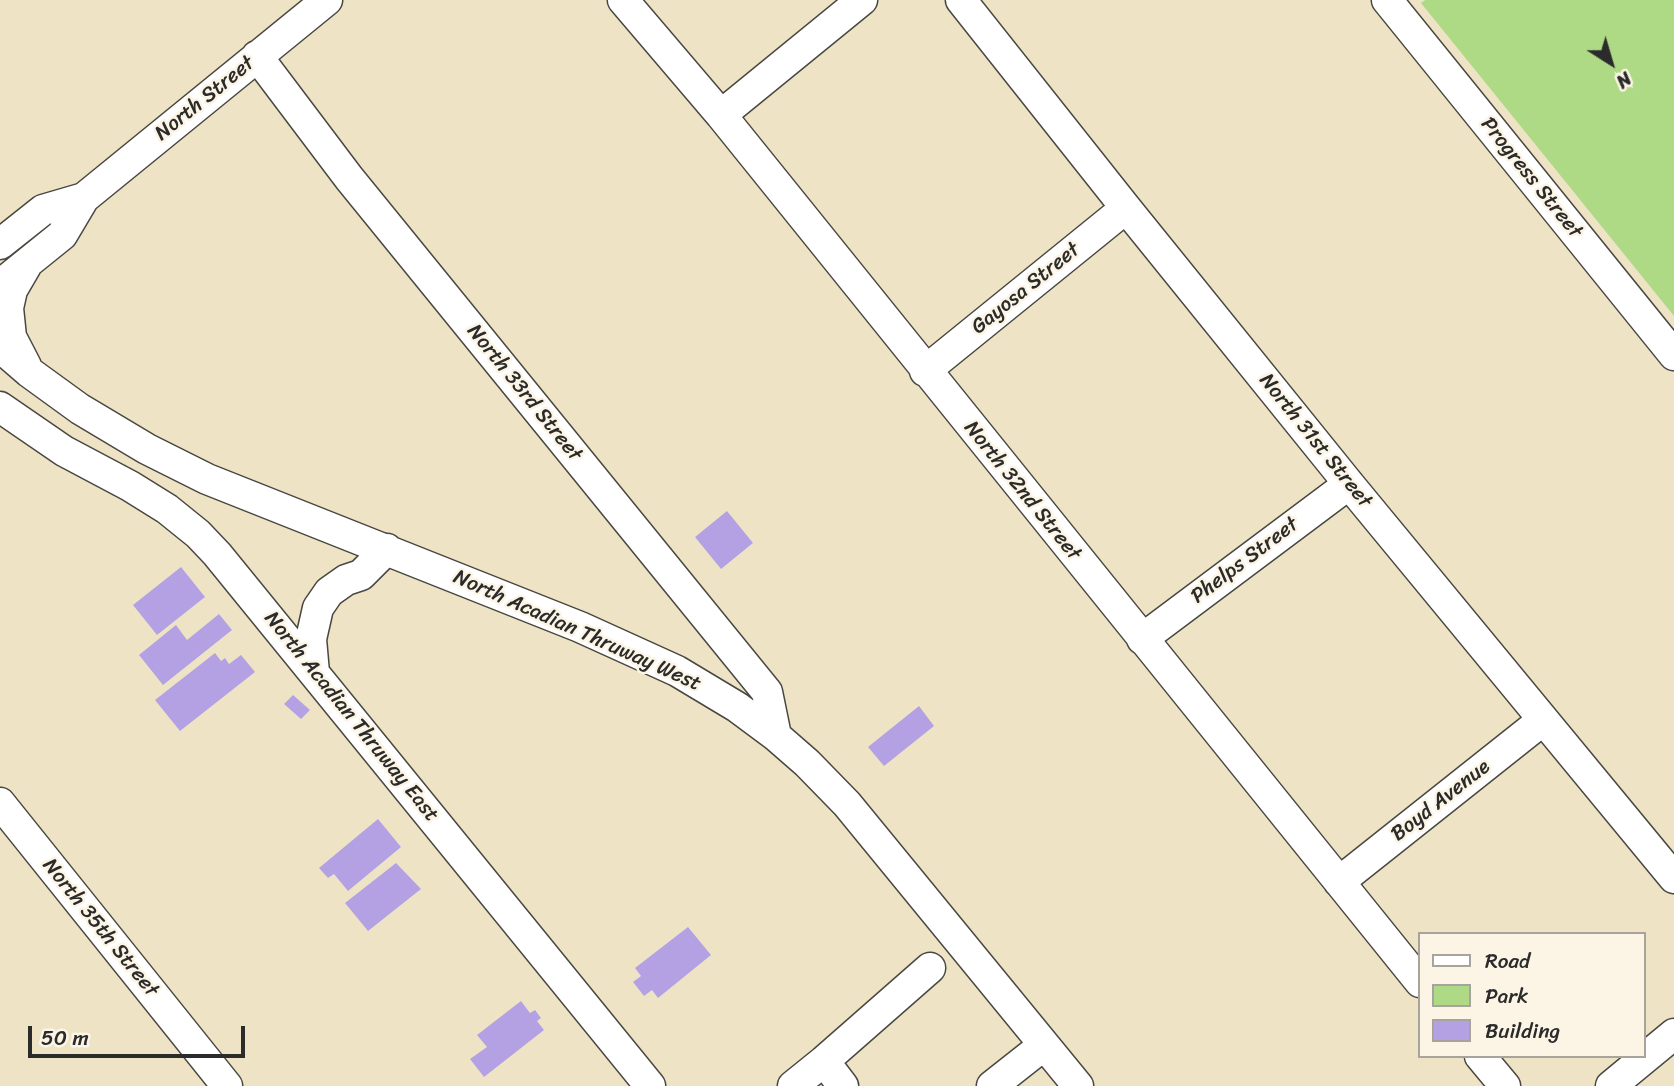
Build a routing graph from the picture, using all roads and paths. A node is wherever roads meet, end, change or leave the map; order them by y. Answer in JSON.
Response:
{"nodes":[{"id":1,"x":624,"y":0,"type":"edge"},
{"id":2,"x":862,"y":0,"type":"edge"},
{"id":3,"x":961,"y":0,"type":"edge"},
{"id":4,"x":1387,"y":0,"type":"edge"},
{"id":5,"x":317,"y":3,"type":"edge"},
{"id":6,"x":257,"y":56,"type":"junction"},
{"id":7,"x":721,"y":115,"type":"junction"},
{"id":8,"x":84,"y":198,"type":"junction"},
{"id":9,"x":1126,"y":208,"type":"junction"},
{"id":10,"x":0,"y":244,"type":"edge"},
{"id":11,"x":27,"y":263,"type":"junction"},
{"id":12,"x":0,"y":285,"type":"edge"},
{"id":13,"x":0,"y":347,"type":"edge"},
{"id":14,"x":1674,"y":355,"type":"edge"},
{"id":15,"x":925,"y":370,"type":"junction"},
{"id":16,"x":29,"y":373,"type":"junction"},
{"id":17,"x":0,"y":407,"type":"edge"},
{"id":18,"x":1349,"y":484,"type":"junction"},
{"id":19,"x":387,"y":549,"type":"junction"},
{"id":20,"x":1142,"y":639,"type":"junction"},
{"id":21,"x":314,"y":673,"type":"junction"},
{"id":22,"x":1543,"y":720,"type":"junction"},
{"id":23,"x":776,"y":736,"type":"junction"},
{"id":24,"x":0,"y":803,"type":"edge"},
{"id":25,"x":1674,"y":878,"type":"edge"},
{"id":26,"x":1339,"y":882,"type":"junction"},
{"id":27,"x":930,"y":968,"type":"dead end"},
{"id":28,"x":1418,"y":980,"type":"edge"},
{"id":29,"x":1674,"y":1034,"type":"edge"},
{"id":30,"x":1044,"y":1045,"type":"junction"},
{"id":31,"x":1646,"y":1057,"type":"edge"},
{"id":32,"x":1482,"y":1058,"type":"edge"},
{"id":33,"x":1645,"y":1058,"type":"edge"},
{"id":34,"x":824,"y":1061,"type":"junction"},
{"id":35,"x":227,"y":1086,"type":"edge"},
{"id":36,"x":650,"y":1086,"type":"edge"},
{"id":37,"x":793,"y":1086,"type":"edge"},
{"id":38,"x":844,"y":1086,"type":"edge"},
{"id":39,"x":992,"y":1086,"type":"edge"},
{"id":40,"x":1078,"y":1086,"type":"edge"},
{"id":41,"x":1505,"y":1086,"type":"edge"},
{"id":42,"x":1611,"y":1086,"type":"edge"}],
"edges":[{"from":1,"to":7,"type":"street","name":"North 32nd Street"},
{"from":2,"to":7,"type":"street"},
{"from":3,"to":9,"type":"street","name":"North 31st Street"},
{"from":4,"to":14,"type":"street","name":"Progress Street"},
{"from":5,"to":6,"type":"street","name":"North Street"},
{"from":6,"to":8,"type":"street","name":"North Street"},
{"from":6,"to":23,"type":"street","name":"North 33rd Street"},
{"from":7,"to":15,"type":"street","name":"North 32nd Street"},
{"from":8,"to":10,"type":"street","name":"North Street"},
{"from":8,"to":11,"type":"street","name":"North Street"},
{"from":9,"to":15,"type":"street","name":"Gayosa Street"},
{"from":9,"to":18,"type":"street","name":"North 31st Street"},
{"from":11,"to":12,"type":"street","name":"North Street"},
{"from":11,"to":16,"type":"street"},
{"from":13,"to":16,"type":"street","name":"North Acadian Thruway West"},
{"from":15,"to":20,"type":"street","name":"North 32nd Street"},
{"from":16,"to":19,"type":"street","name":"North Acadian Thruway West"},
{"from":17,"to":21,"type":"street","name":"North Acadian Thruway East"},
{"from":18,"to":20,"type":"street","name":"Phelps Street"},
{"from":18,"to":22,"type":"street","name":"North 31st Street"},
{"from":19,"to":21,"type":"street"},
{"from":19,"to":23,"type":"street","name":"North Acadian Thruway West"},
{"from":20,"to":26,"type":"street","name":"North 32nd Street"},
{"from":21,"to":36,"type":"street","name":"North Acadian Thruway East"},
{"from":22,"to":25,"type":"street","name":"North 31st Street"},
{"from":22,"to":26,"type":"street","name":"Boyd Avenue"},
{"from":23,"to":30,"type":"street","name":"North Acadian Thruway West"},
{"from":24,"to":35,"type":"street","name":"North 35th Street"},
{"from":26,"to":28,"type":"street","name":"North 32nd Street"},
{"from":27,"to":34,"type":"street"},
{"from":29,"to":31,"type":"street"},
{"from":30,"to":39,"type":"street"},
{"from":30,"to":40,"type":"street","name":"North Acadian Thruway West"},
{"from":32,"to":41,"type":"street"},
{"from":33,"to":42,"type":"street"},
{"from":34,"to":37,"type":"street"},
{"from":34,"to":38,"type":"street"}]}
